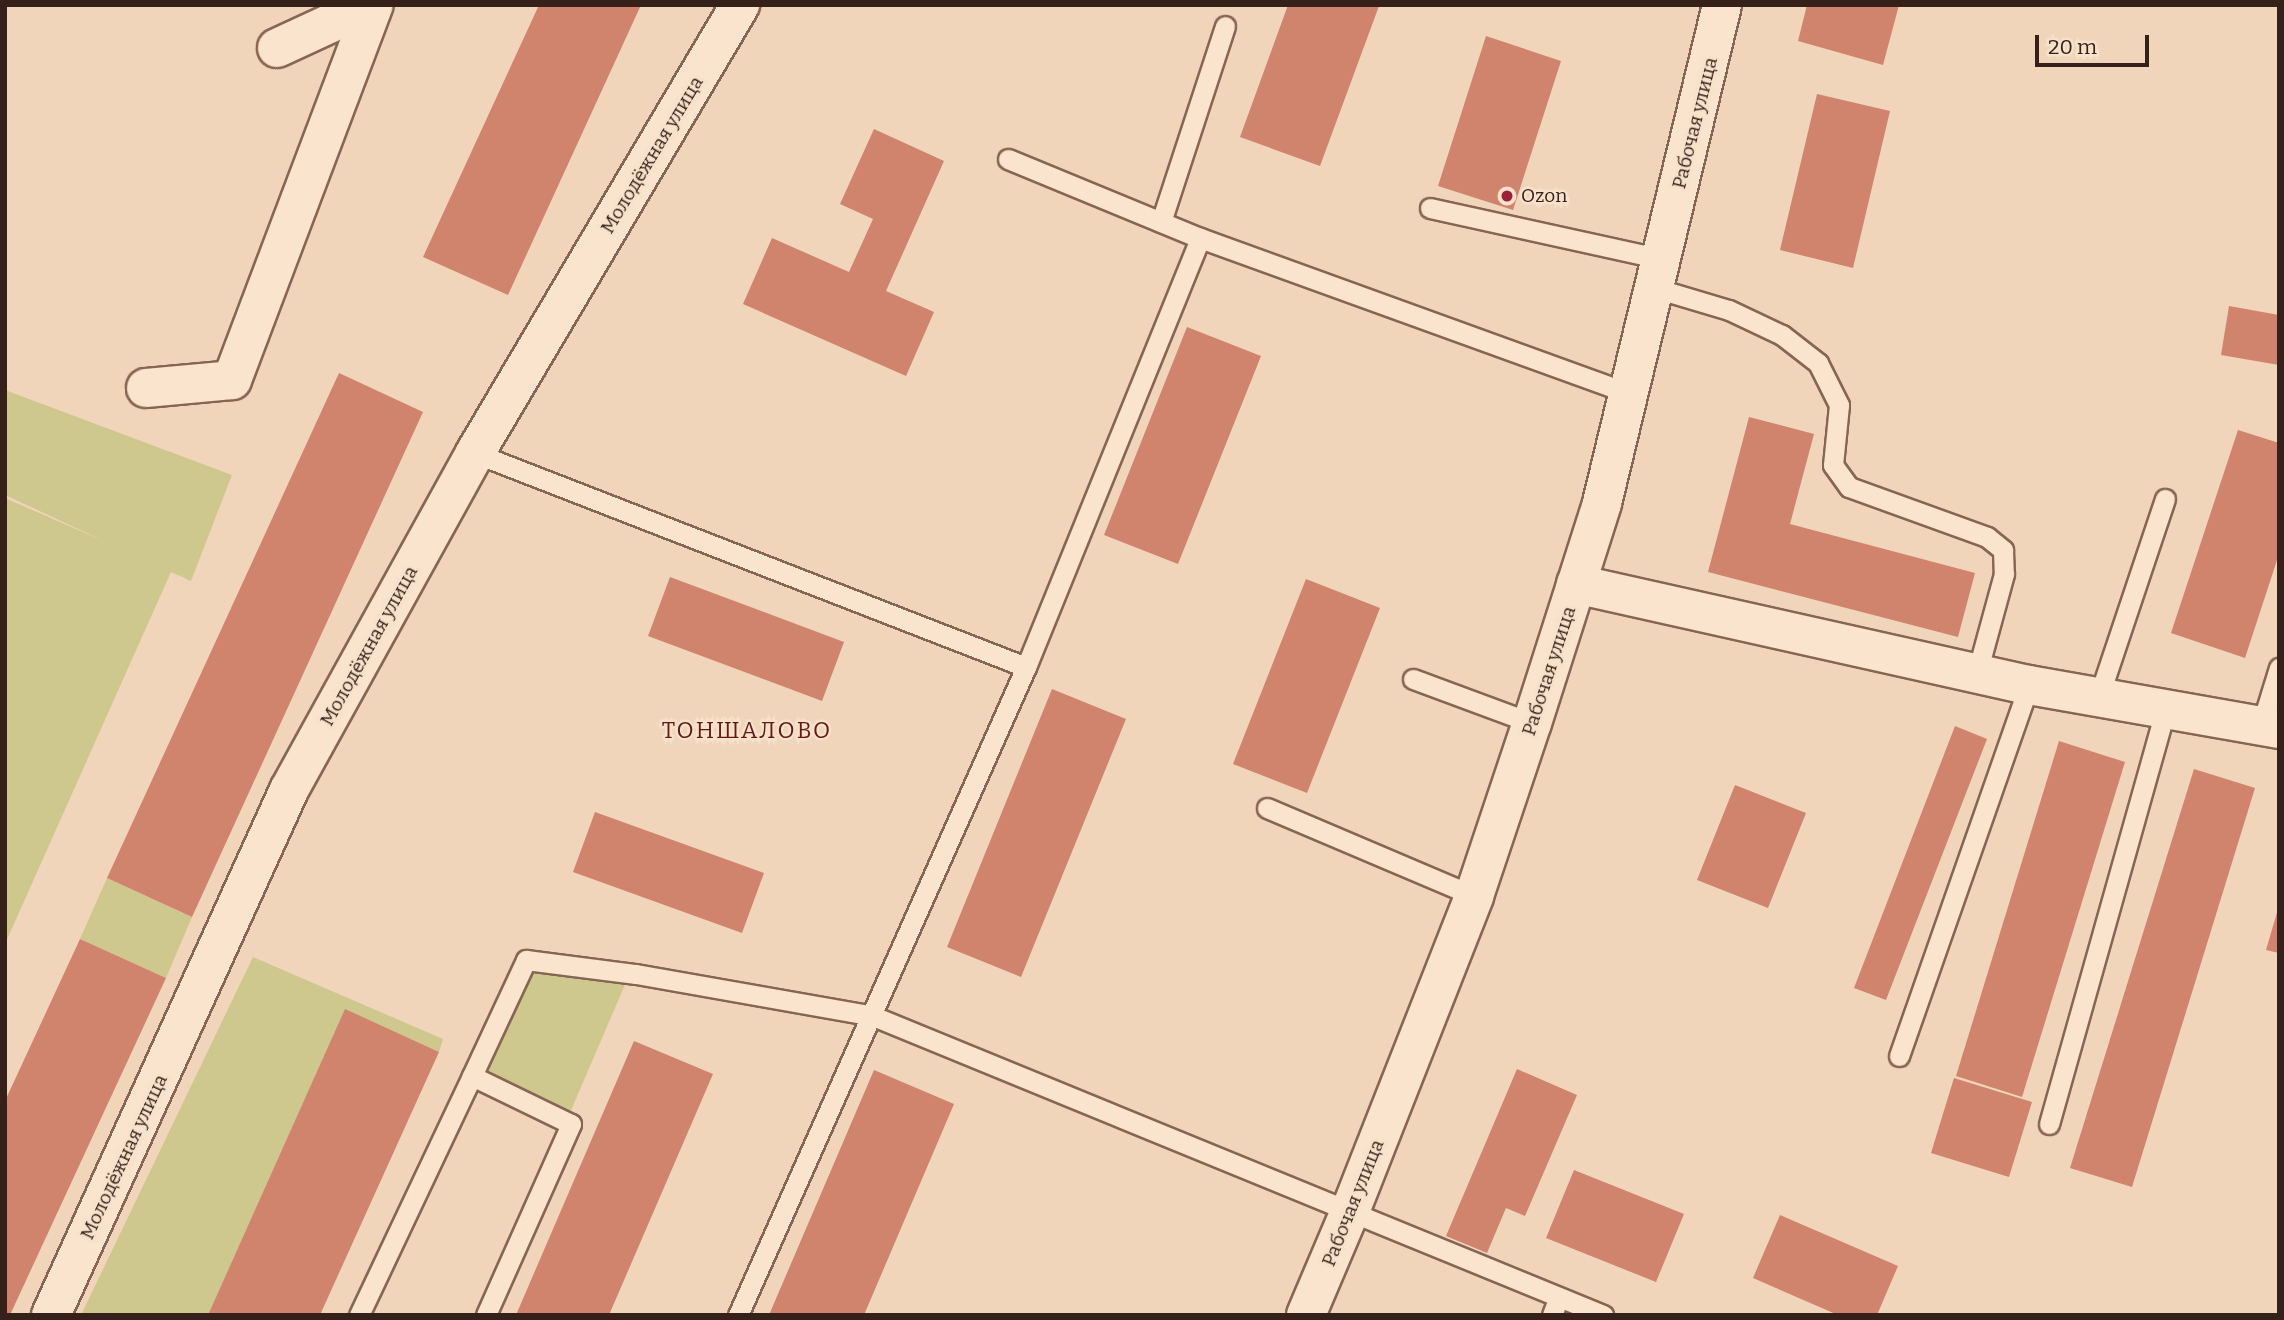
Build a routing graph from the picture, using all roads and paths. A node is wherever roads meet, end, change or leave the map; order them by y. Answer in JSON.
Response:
{"nodes":[{"id":1,"x":372,"y":5,"type":"edge"},
{"id":2,"x":740,"y":5,"type":"edge"},
{"id":3,"x":1722,"y":5,"type":"edge"},
{"id":4,"x":1226,"y":26,"type":"dead end"},
{"id":5,"x":277,"y":48,"type":"dead end"},
{"id":6,"x":1008,"y":159,"type":"dead end"},
{"id":7,"x":1430,"y":208,"type":"dead end"},
{"id":8,"x":1161,"y":222,"type":"junction"},
{"id":9,"x":1200,"y":239,"type":"junction"},
{"id":10,"x":1658,"y":273,"type":"junction"},
{"id":11,"x":146,"y":388,"type":"dead end"},
{"id":12,"x":1628,"y":393,"type":"junction"},
{"id":13,"x":475,"y":453,"type":"junction"},
{"id":14,"x":2165,"y":499,"type":"dead end"},
{"id":15,"x":1576,"y":584,"type":"junction"},
{"id":16,"x":1027,"y":667,"type":"junction"},
{"id":17,"x":2279,"y":668,"type":"edge"},
{"id":18,"x":1977,"y":673,"type":"junction"},
{"id":19,"x":1413,"y":679,"type":"dead end"},
{"id":20,"x":2029,"y":685,"type":"junction"},
{"id":21,"x":2098,"y":699,"type":"junction"},
{"id":22,"x":2165,"y":710,"type":"junction"},
{"id":23,"x":1532,"y":723,"type":"junction"},
{"id":24,"x":2270,"y":728,"type":"edge"},
{"id":25,"x":1267,"y":808,"type":"dead end"},
{"id":26,"x":1474,"y":896,"type":"junction"},
{"id":27,"x":873,"y":1016,"type":"junction"},
{"id":28,"x":1899,"y":1056,"type":"dead end"},
{"id":29,"x":472,"y":1076,"type":"junction"},
{"id":30,"x":2049,"y":1124,"type":"dead end"},
{"id":31,"x":1351,"y":1209,"type":"junction"},
{"id":32,"x":1556,"y":1306,"type":"edge"},
{"id":33,"x":51,"y":1315,"type":"edge"},
{"id":34,"x":359,"y":1315,"type":"edge"},
{"id":35,"x":486,"y":1315,"type":"edge"},
{"id":36,"x":738,"y":1315,"type":"edge"},
{"id":37,"x":1306,"y":1315,"type":"edge"},
{"id":38,"x":1603,"y":1315,"type":"edge"}],
"edges":[{"from":1,"to":5,"type":"street"},
{"from":1,"to":11,"type":"street"},
{"from":2,"to":13,"type":"street","name":"Молодёжная улица"},
{"from":3,"to":10,"type":"street","name":"Рабочая улица"},
{"from":4,"to":8,"type":"lane"},
{"from":6,"to":8,"type":"lane"},
{"from":7,"to":10,"type":"lane"},
{"from":8,"to":9,"type":"lane"},
{"from":9,"to":12,"type":"lane"},
{"from":9,"to":16,"type":"lane"},
{"from":10,"to":12,"type":"street","name":"Рабочая улица"},
{"from":10,"to":18,"type":"lane"},
{"from":12,"to":15,"type":"street","name":"Рабочая улица"},
{"from":13,"to":16,"type":"lane"},
{"from":13,"to":33,"type":"street","name":"Молодёжная улица"},
{"from":14,"to":21,"type":"lane"},
{"from":15,"to":18,"type":"street"},
{"from":15,"to":23,"type":"street","name":"Рабочая улица"},
{"from":16,"to":27,"type":"lane"},
{"from":17,"to":24,"type":"lane"},
{"from":18,"to":20,"type":"street"},
{"from":19,"to":23,"type":"lane"},
{"from":20,"to":21,"type":"street"},
{"from":20,"to":28,"type":"lane"},
{"from":21,"to":22,"type":"street"},
{"from":22,"to":24,"type":"street"},
{"from":22,"to":30,"type":"lane"},
{"from":23,"to":26,"type":"street","name":"Рабочая улица"},
{"from":25,"to":26,"type":"lane"},
{"from":26,"to":31,"type":"street","name":"Рабочая улица"},
{"from":27,"to":29,"type":"lane"},
{"from":27,"to":31,"type":"lane"},
{"from":27,"to":36,"type":"lane"},
{"from":29,"to":34,"type":"lane"},
{"from":29,"to":35,"type":"lane"},
{"from":31,"to":32,"type":"lane"},
{"from":31,"to":37,"type":"street","name":"Рабочая улица"},
{"from":32,"to":38,"type":"lane"}]}
